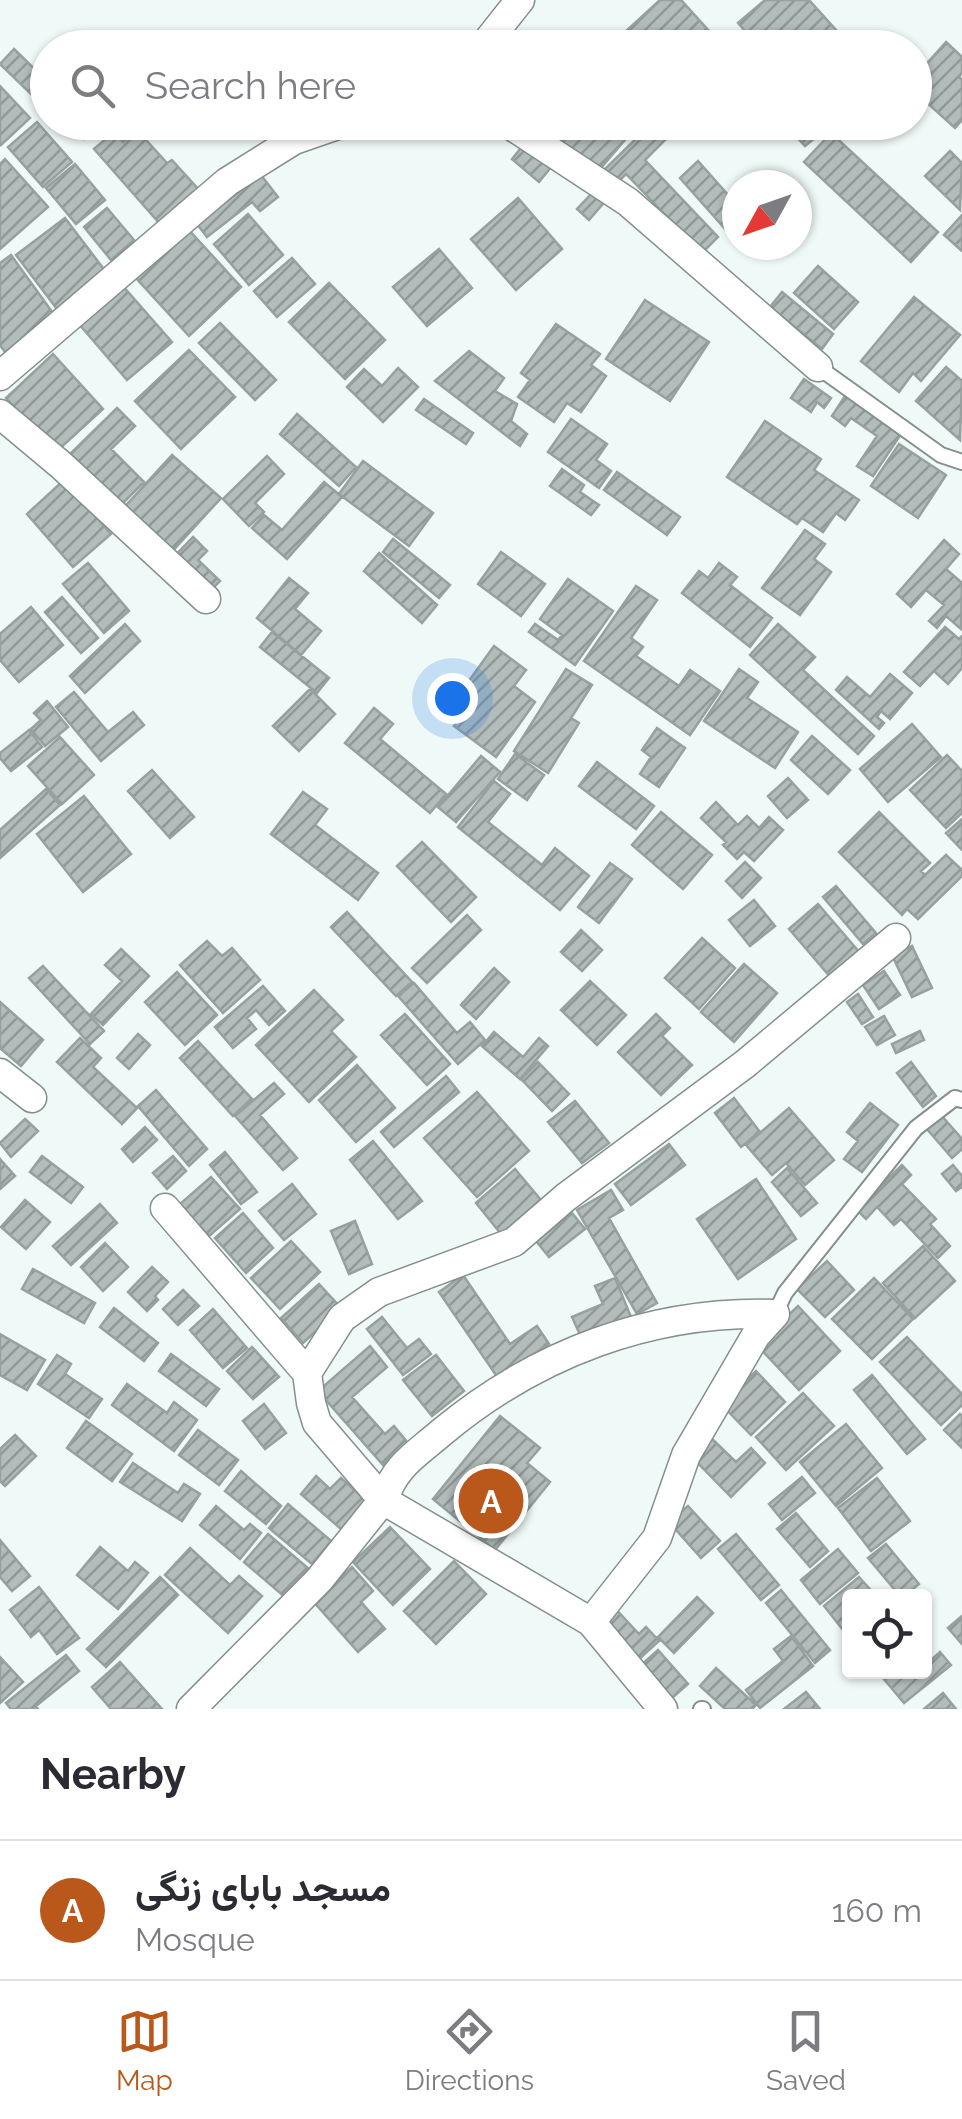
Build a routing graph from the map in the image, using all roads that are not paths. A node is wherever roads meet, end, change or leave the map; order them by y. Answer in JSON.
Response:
{"nodes":[{"id":1,"x":520,"y":0,"type":"edge"},
{"id":2,"x":496,"y":30,"type":"edge"},
{"id":3,"x":294,"y":140,"type":"edge"},
{"id":4,"x":533,"y":140,"type":"edge"},
{"id":5,"x":818,"y":367,"type":"joint"},
{"id":6,"x":2,"y":372,"type":"edge"},
{"id":7,"x":0,"y":414,"type":"edge"},
{"id":8,"x":962,"y":462,"type":"edge"},
{"id":9,"x":206,"y":599,"type":"dead end"},
{"id":10,"x":896,"y":938,"type":"dead end"},
{"id":11,"x":0,"y":1073,"type":"edge"},
{"id":12,"x":32,"y":1098,"type":"dead end"},
{"id":13,"x":962,"y":1100,"type":"edge"},
{"id":14,"x":165,"y":1208,"type":"dead end"},
{"id":15,"x":776,"y":1314,"type":"junction"},
{"id":16,"x":308,"y":1373,"type":"junction"},
{"id":17,"x":383,"y":1500,"type":"junction"},
{"id":18,"x":591,"y":1622,"type":"junction"},
{"id":19,"x":191,"y":1709,"type":"edge"},
{"id":20,"x":664,"y":1709,"type":"edge"}],
"edges":[{"from":1,"to":2,"type":"street"},
{"from":3,"to":6,"type":"street"},
{"from":4,"to":5,"type":"street"},
{"from":5,"to":8,"type":"lane"},
{"from":7,"to":9,"type":"street"},
{"from":10,"to":16,"type":"street"},
{"from":11,"to":12,"type":"street"},
{"from":13,"to":15,"type":"lane"},
{"from":14,"to":16,"type":"street"},
{"from":15,"to":17,"type":"street"},
{"from":15,"to":18,"type":"street"},
{"from":16,"to":17,"type":"street"},
{"from":17,"to":18,"type":"street"},
{"from":17,"to":19,"type":"street"},
{"from":18,"to":20,"type":"street"}]}
